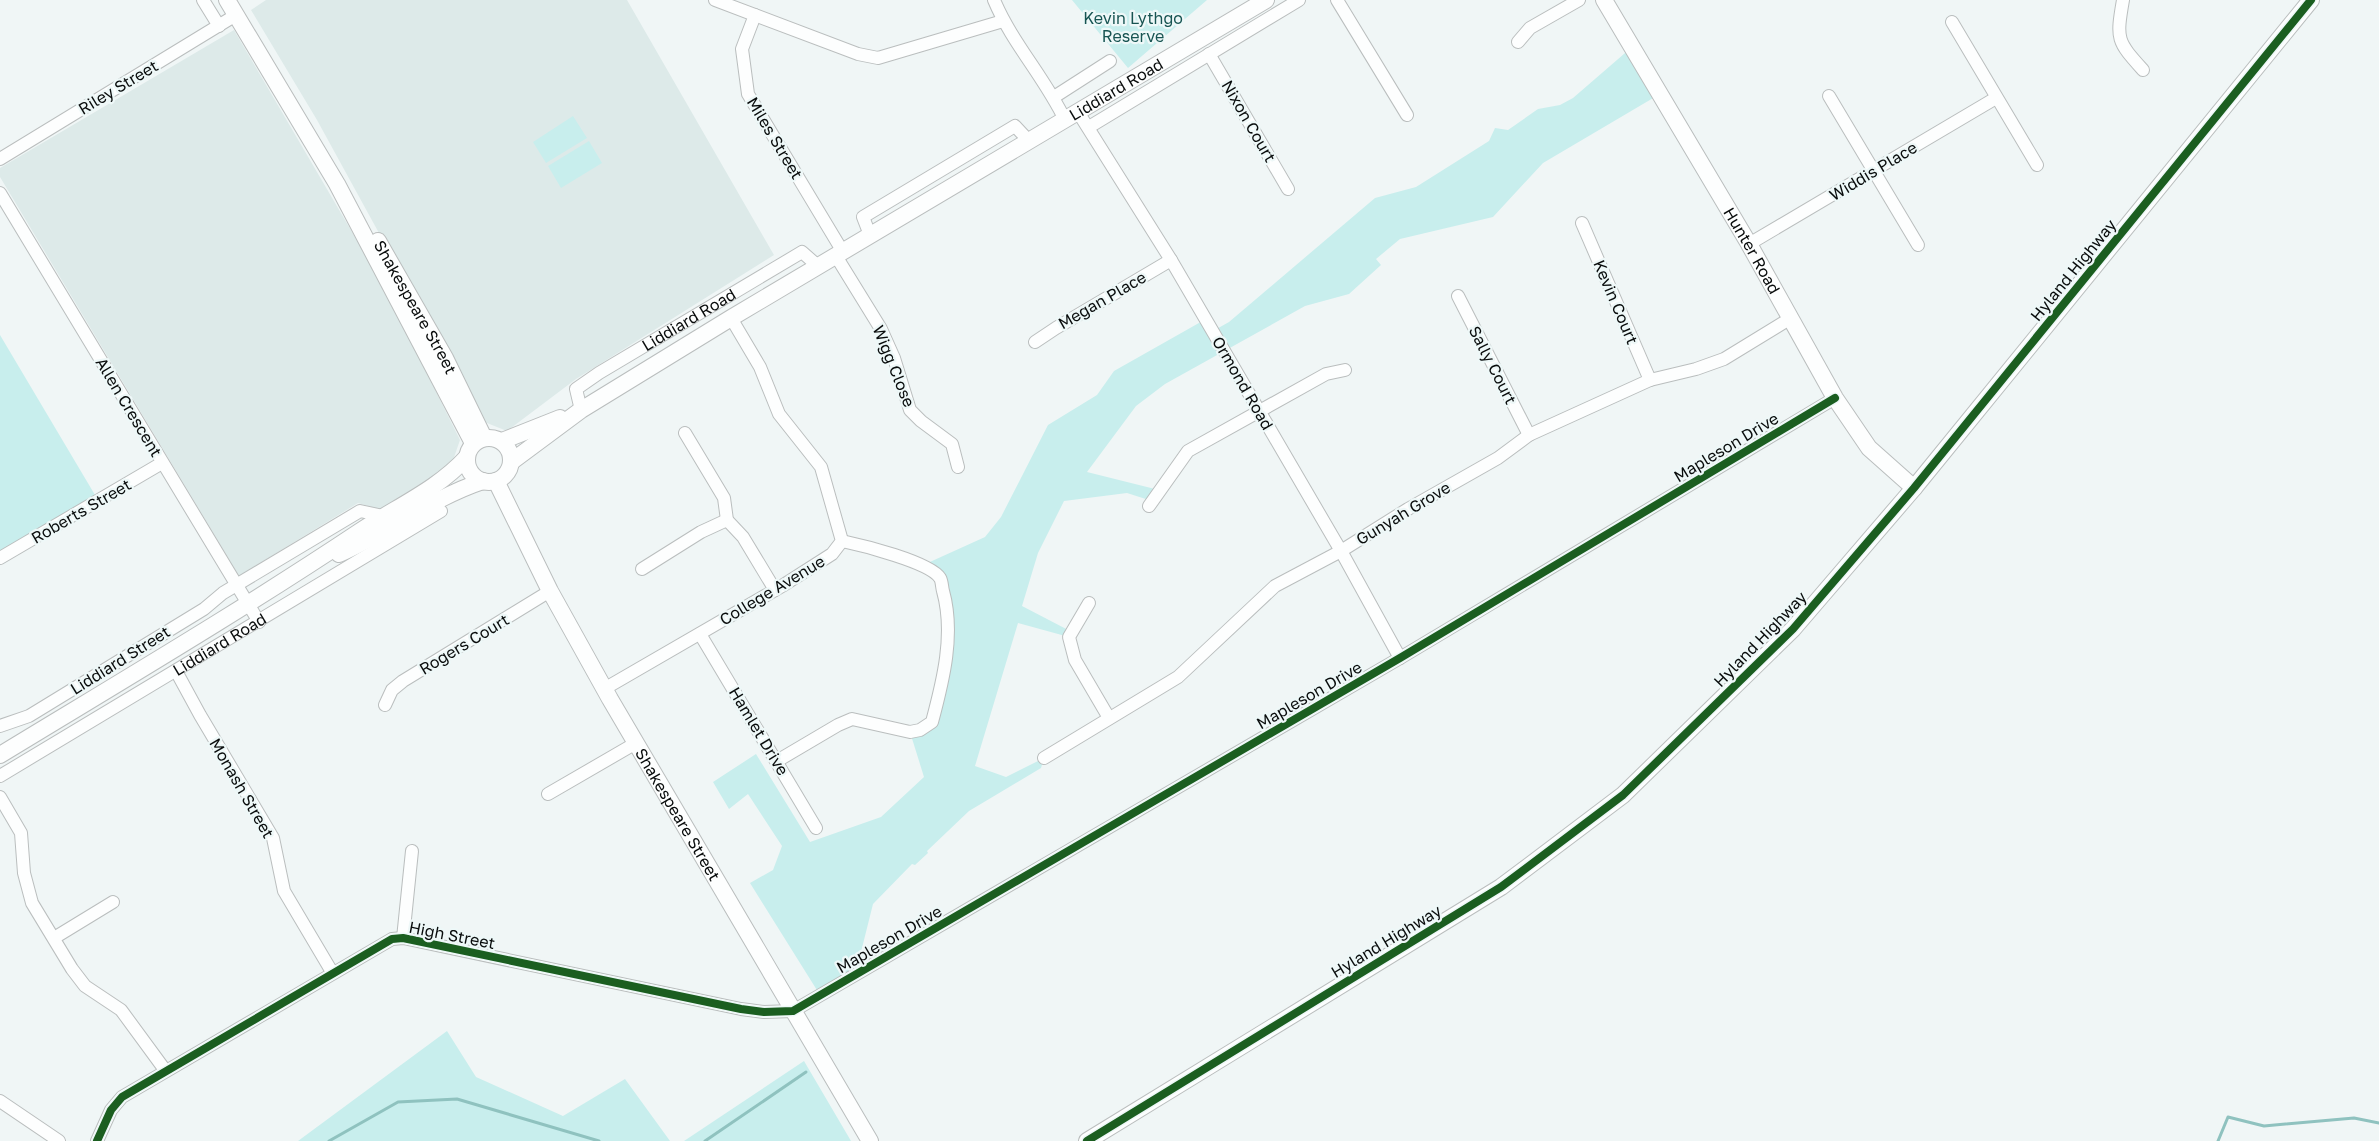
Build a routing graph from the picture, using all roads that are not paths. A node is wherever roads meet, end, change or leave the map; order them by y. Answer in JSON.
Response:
{"nodes":[{"id":1,"x":203,"y":0,"type":"edge"},
{"id":2,"x":227,"y":0,"type":"edge"},
{"id":3,"x":715,"y":0,"type":"edge"},
{"id":4,"x":994,"y":0,"type":"edge"},
{"id":5,"x":1266,"y":0,"type":"edge"},
{"id":6,"x":1299,"y":0,"type":"edge"},
{"id":7,"x":1337,"y":0,"type":"edge"},
{"id":8,"x":1580,"y":0,"type":"edge"},
{"id":9,"x":1604,"y":0,"type":"edge"},
{"id":10,"x":2122,"y":0,"type":"edge"},
{"id":11,"x":2311,"y":0,"type":"edge"},
{"id":12,"x":236,"y":15,"type":"junction"},
{"id":13,"x":755,"y":15,"type":"junction"},
{"id":14,"x":1003,"y":21,"type":"junction"},
{"id":15,"x":1952,"y":22,"type":"dead end"},
{"id":16,"x":219,"y":26,"type":"junction"},
{"id":17,"x":1518,"y":42,"type":"dead end"},
{"id":18,"x":1209,"y":54,"type":"junction"},
{"id":19,"x":1110,"y":61,"type":"dead end"},
{"id":20,"x":2143,"y":70,"type":"dead end"},
{"id":21,"x":1829,"y":96,"type":"dead end"},
{"id":22,"x":1054,"y":97,"type":"junction"},
{"id":23,"x":1996,"y":98,"type":"junction"},
{"id":24,"x":1407,"y":115,"type":"dead end"},
{"id":25,"x":1072,"y":116,"type":"junction"},
{"id":26,"x":1089,"y":127,"type":"junction"},
{"id":27,"x":0,"y":159,"type":"edge"},
{"id":28,"x":2037,"y":165,"type":"dead end"},
{"id":29,"x":1874,"y":170,"type":"junction"},
{"id":30,"x":1288,"y":189,"type":"dead end"},
{"id":31,"x":0,"y":193,"type":"edge"},
{"id":32,"x":1582,"y":223,"type":"dead end"},
{"id":33,"x":1749,"y":244,"type":"junction"},
{"id":34,"x":1918,"y":245,"type":"dead end"},
{"id":35,"x":840,"y":254,"type":"junction"},
{"id":36,"x":1171,"y":260,"type":"junction"},
{"id":37,"x":819,"y":267,"type":"junction"},
{"id":38,"x":1458,"y":296,"type":"dead end"},
{"id":39,"x":731,"y":318,"type":"junction"},
{"id":40,"x":1791,"y":318,"type":"junction"},
{"id":41,"x":1035,"y":342,"type":"dead end"},
{"id":42,"x":1345,"y":370,"type":"dead end"},
{"id":43,"x":1650,"y":380,"type":"junction"},
{"id":44,"x":1835,"y":398,"type":"junction"},
{"id":45,"x":581,"y":410,"type":"junction"},
{"id":46,"x":1258,"y":410,"type":"junction"},
{"id":47,"x":685,"y":433,"type":"dead end"},
{"id":48,"x":1528,"y":435,"type":"junction"},
{"id":49,"x":502,"y":441,"type":"junction"},
{"id":50,"x":474,"y":446,"type":"junction"},
{"id":51,"x":511,"y":462,"type":"junction"},
{"id":52,"x":162,"y":463,"type":"junction"},
{"id":53,"x":958,"y":467,"type":"dead end"},
{"id":54,"x":489,"y":481,"type":"junction"},
{"id":55,"x":1914,"y":488,"type":"junction"},
{"id":56,"x":1149,"y":506,"type":"dead end"},
{"id":57,"x":441,"y":511,"type":"dead end"},
{"id":58,"x":383,"y":516,"type":"junction"},
{"id":59,"x":727,"y":520,"type":"junction"},
{"id":60,"x":842,"y":541,"type":"junction"},
{"id":61,"x":1341,"y":551,"type":"junction"},
{"id":62,"x":0,"y":558,"type":"edge"},
{"id":63,"x":642,"y":569,"type":"dead end"},
{"id":64,"x":303,"y":570,"type":"junction"},
{"id":65,"x":236,"y":585,"type":"junction"},
{"id":66,"x":775,"y":590,"type":"junction"},
{"id":67,"x":550,"y":591,"type":"junction"},
{"id":68,"x":1089,"y":603,"type":"dead end"},
{"id":69,"x":248,"y":604,"type":"junction"},
{"id":70,"x":259,"y":622,"type":"junction"},
{"id":71,"x":700,"y":634,"type":"junction"},
{"id":72,"x":1400,"y":658,"type":"junction"},
{"id":73,"x":176,"y":671,"type":"junction"},
{"id":74,"x":604,"y":689,"type":"junction"},
{"id":75,"x":385,"y":705,"type":"dead end"},
{"id":76,"x":1109,"y":718,"type":"junction"},
{"id":77,"x":0,"y":726,"type":"edge"},
{"id":78,"x":636,"y":743,"type":"junction"},
{"id":79,"x":0,"y":755,"type":"edge"},
{"id":80,"x":1044,"y":758,"type":"dead end"},
{"id":81,"x":777,"y":761,"type":"junction"},
{"id":82,"x":0,"y":776,"type":"edge"},
{"id":83,"x":548,"y":794,"type":"dead end"},
{"id":84,"x":0,"y":797,"type":"edge"},
{"id":85,"x":816,"y":828,"type":"dead end"},
{"id":86,"x":412,"y":850,"type":"dead end"},
{"id":87,"x":113,"y":902,"type":"dead end"},
{"id":88,"x":54,"y":938,"type":"junction"},
{"id":89,"x":403,"y":938,"type":"junction"},
{"id":90,"x":332,"y":972,"type":"junction"},
{"id":91,"x":793,"y":1011,"type":"junction"},
{"id":92,"x":165,"y":1070,"type":"junction"},
{"id":93,"x":0,"y":1101,"type":"edge"},
{"id":94,"x":59,"y":1141,"type":"edge"},
{"id":95,"x":97,"y":1141,"type":"edge"},
{"id":96,"x":870,"y":1141,"type":"edge"},
{"id":97,"x":1087,"y":1141,"type":"edge"}],
"edges":[{"from":1,"to":16,"type":"street"},
{"from":2,"to":12,"type":"street","name":"Shakespeare Street"},
{"from":3,"to":13,"type":"street"},
{"from":4,"to":14,"type":"street","name":"Ormond Road"},
{"from":5,"to":25,"type":"street","name":"Liddiard Road"},
{"from":6,"to":18,"type":"street","name":"Liddiard Road"},
{"from":7,"to":24,"type":"street"},
{"from":8,"to":17,"type":"street"},
{"from":9,"to":33,"type":"street","name":"Hunter Road"},
{"from":10,"to":20,"type":"street"},
{"from":11,"to":55,"type":"street","name":"Hyland Highway"},
{"from":12,"to":16,"type":"street","name":"Riley Street"},
{"from":12,"to":50,"type":"street","name":"Shakespeare Street"},
{"from":13,"to":14,"type":"street"},
{"from":13,"to":35,"type":"street","name":"Miles Street"},
{"from":14,"to":22,"type":"street","name":"Ormond Road"},
{"from":15,"to":23,"type":"street"},
{"from":16,"to":27,"type":"street","name":"Riley Street"},
{"from":18,"to":26,"type":"street","name":"Liddiard Road"},
{"from":18,"to":30,"type":"street","name":"Nixon Court"},
{"from":19,"to":22,"type":"street","name":"Liddiard Road"},
{"from":21,"to":29,"type":"street"},
{"from":22,"to":25,"type":"street","name":"Ormond Road"},
{"from":23,"to":28,"type":"street"},
{"from":23,"to":29,"type":"street","name":"Widdis Place"},
{"from":25,"to":26,"type":"street","name":"Ormond Road"},
{"from":25,"to":35,"type":"street","name":"Liddiard Road"},
{"from":26,"to":36,"type":"street","name":"Ormond Road"},
{"from":29,"to":33,"type":"street","name":"Widdis Place"},
{"from":29,"to":34,"type":"street"},
{"from":31,"to":52,"type":"street","name":"Allen Crescent"},
{"from":32,"to":43,"type":"street","name":"Kevin Court"},
{"from":33,"to":40,"type":"street","name":"Hunter Road"},
{"from":35,"to":37,"type":"street","name":"Liddiard Road"},
{"from":35,"to":53,"type":"street","name":"Wigg Close"},
{"from":36,"to":41,"type":"street","name":"Megan Place"},
{"from":36,"to":46,"type":"street","name":"Ormond Road"},
{"from":37,"to":39,"type":"street","name":"Liddiard Road"},
{"from":37,"to":45,"type":"street","name":"Liddiard Road"},
{"from":38,"to":48,"type":"street","name":"Sally Court"},
{"from":39,"to":45,"type":"street","name":"Liddiard Road"},
{"from":39,"to":60,"type":"street"},
{"from":40,"to":43,"type":"street","name":"Gunyah Grove"},
{"from":40,"to":44,"type":"street","name":"Hunter Road"},
{"from":42,"to":46,"type":"street"},
{"from":43,"to":48,"type":"street","name":"Gunyah Grove"},
{"from":44,"to":55,"type":"street","name":"Hunter Road"},
{"from":44,"to":72,"type":"street","name":"Mapleson Drive"},
{"from":45,"to":49,"type":"street","name":"Liddiard Road"},
{"from":45,"to":51,"type":"street","name":"Liddiard Road"},
{"from":46,"to":56,"type":"street"},
{"from":46,"to":61,"type":"street","name":"Ormond Road"},
{"from":47,"to":59,"type":"street"},
{"from":48,"to":61,"type":"street","name":"Gunyah Grove"},
{"from":49,"to":50,"type":"street"},
{"from":49,"to":51,"type":"street"},
{"from":50,"to":54,"type":"street"},
{"from":50,"to":58,"type":"street","name":"Liddiard Road"},
{"from":51,"to":54,"type":"street"},
{"from":52,"to":62,"type":"street","name":"Roberts Street"},
{"from":52,"to":65,"type":"street","name":"Allen Crescent"},
{"from":54,"to":64,"type":"street","name":"Liddiard Road"},
{"from":54,"to":67,"type":"street","name":"Shakespeare Street"},
{"from":55,"to":97,"type":"street","name":"Hyland Highway"},
{"from":57,"to":70,"type":"street","name":"Liddiard Road"},
{"from":58,"to":64,"type":"street","name":"Liddiard Road"},
{"from":58,"to":65,"type":"street"},
{"from":59,"to":63,"type":"street"},
{"from":59,"to":66,"type":"street"},
{"from":60,"to":66,"type":"street","name":"College Avenue"},
{"from":60,"to":81,"type":"street"},
{"from":61,"to":72,"type":"street","name":"Ormond Road"},
{"from":61,"to":76,"type":"street","name":"Gunyah Grove"},
{"from":64,"to":69,"type":"street","name":"Liddiard Road"},
{"from":65,"to":69,"type":"street","name":"Allen Crescent"},
{"from":65,"to":77,"type":"street","name":"Liddiard Street"},
{"from":66,"to":71,"type":"street","name":"College Avenue"},
{"from":67,"to":74,"type":"street","name":"Shakespeare Street"},
{"from":67,"to":75,"type":"street","name":"Rogers Court"},
{"from":68,"to":76,"type":"street"},
{"from":69,"to":70,"type":"street","name":"Allen Crescent"},
{"from":69,"to":79,"type":"street","name":"Liddiard Road"},
{"from":70,"to":73,"type":"street","name":"Liddiard Road"},
{"from":71,"to":74,"type":"street","name":"College Avenue"},
{"from":71,"to":81,"type":"street","name":"Hamlet Drive"},
{"from":72,"to":91,"type":"street","name":"Mapleson Drive"},
{"from":73,"to":82,"type":"street","name":"Liddiard Road"},
{"from":73,"to":90,"type":"street","name":"Monash Street"},
{"from":74,"to":78,"type":"street","name":"Shakespeare Street"},
{"from":76,"to":80,"type":"street","name":"Gunyah Grove"},
{"from":78,"to":83,"type":"street"},
{"from":78,"to":91,"type":"street","name":"Shakespeare Street"},
{"from":81,"to":85,"type":"street","name":"Hamlet Drive"},
{"from":84,"to":88,"type":"street"},
{"from":86,"to":89,"type":"street"},
{"from":87,"to":88,"type":"street"},
{"from":88,"to":92,"type":"street"},
{"from":89,"to":90,"type":"street","name":"High Street"},
{"from":89,"to":91,"type":"street","name":"High Street"},
{"from":90,"to":92,"type":"street","name":"High Street"},
{"from":91,"to":96,"type":"street","name":"Shakespeare Street"},
{"from":92,"to":95,"type":"street","name":"High Street"},
{"from":93,"to":94,"type":"street"}]}
